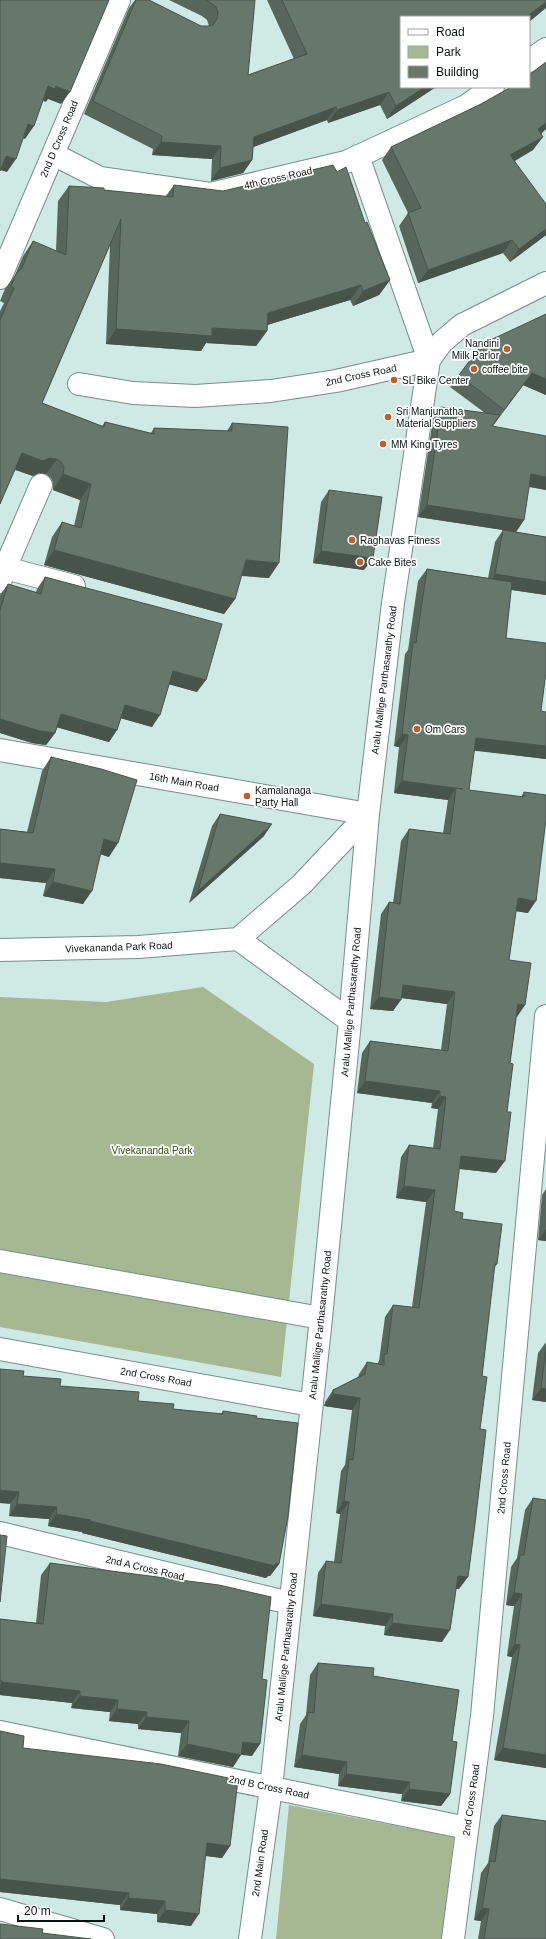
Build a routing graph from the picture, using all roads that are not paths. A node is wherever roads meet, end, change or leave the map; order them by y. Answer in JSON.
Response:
{"nodes":[{"id":1,"x":119,"y":0,"type":"edge"},
{"id":2,"x":546,"y":49,"type":"edge"},
{"id":3,"x":530,"y":60,"type":"edge"},
{"id":4,"x":492,"y":88,"type":"edge"},
{"id":5,"x":53,"y":154,"type":"junction"},
{"id":6,"x":358,"y":156,"type":"junction"},
{"id":7,"x":5,"y":249,"type":"edge"},
{"id":8,"x":0,"y":278,"type":"edge"},
{"id":9,"x":546,"y":283,"type":"edge"},
{"id":10,"x":429,"y":360,"type":"junction"},
{"id":11,"x":79,"y":384,"type":"dead end"},
{"id":12,"x":41,"y":485,"type":"dead end"},
{"id":13,"x":3,"y":575,"type":"edge"},
{"id":14,"x":96,"y":592,"type":"edge"},
{"id":15,"x":0,"y":750,"type":"edge"},
{"id":16,"x":368,"y":814,"type":"junction"},
{"id":17,"x":238,"y":939,"type":"junction"},
{"id":18,"x":0,"y":950,"type":"edge"},
{"id":19,"x":546,"y":1016,"type":"edge"},
{"id":20,"x":350,"y":1021,"type":"junction"},
{"id":21,"x":0,"y":1261,"type":"edge"},
{"id":22,"x":320,"y":1318,"type":"junction"},
{"id":23,"x":0,"y":1349,"type":"edge"},
{"id":24,"x":311,"y":1405,"type":"junction"},
{"id":25,"x":0,"y":1533,"type":"edge"},
{"id":26,"x":290,"y":1603,"type":"junction"},
{"id":27,"x":0,"y":1732,"type":"edge"},
{"id":28,"x":271,"y":1788,"type":"junction"},
{"id":29,"x":467,"y":1828,"type":"junction"},
{"id":30,"x":0,"y":1909,"type":"edge"},
{"id":31,"x":103,"y":1939,"type":"edge"},
{"id":32,"x":250,"y":1939,"type":"edge"},
{"id":33,"x":453,"y":1939,"type":"edge"}],
"edges":[{"from":1,"to":5,"type":"street","name":"2nd D Cross Road"},
{"from":2,"to":3,"type":"street"},
{"from":4,"to":6,"type":"street","name":"4th Cross Road"},
{"from":5,"to":6,"type":"street","name":"4th Cross Road"},
{"from":5,"to":7,"type":"street","name":"2nd D Cross Road"},
{"from":6,"to":10,"type":"street"},
{"from":7,"to":8,"type":"street","name":"2nd D Cross Road"},
{"from":9,"to":10,"type":"street","name":"Aralu Mallige Parthasarathy Road"},
{"from":10,"to":11,"type":"street","name":"2nd Cross Road"},
{"from":10,"to":16,"type":"street","name":"Aralu Mallige Parthasarathy Road"},
{"from":12,"to":13,"type":"street"},
{"from":13,"to":14,"type":"street"},
{"from":15,"to":16,"type":"street","name":"16th Main Road"},
{"from":16,"to":17,"type":"street"},
{"from":16,"to":20,"type":"street","name":"Aralu Mallige Parthasarathy Road"},
{"from":17,"to":18,"type":"street","name":"Vivekananda Park Road"},
{"from":17,"to":20,"type":"street"},
{"from":19,"to":29,"type":"street","name":"2nd Cross Road"},
{"from":20,"to":22,"type":"street","name":"Aralu Mallige Parthasarathy Road"},
{"from":21,"to":22,"type":"street"},
{"from":22,"to":24,"type":"street","name":"Aralu Mallige Parthasarathy Road"},
{"from":23,"to":24,"type":"street","name":"2nd Cross Road"},
{"from":24,"to":26,"type":"street","name":"Aralu Mallige Parthasarathy Road"},
{"from":25,"to":26,"type":"street","name":"2nd A Cross Road"},
{"from":26,"to":28,"type":"street","name":"Aralu Mallige Parthasarathy Road"},
{"from":27,"to":28,"type":"street","name":"2nd B Cross Road"},
{"from":28,"to":29,"type":"street","name":"2nd B Cross Road"},
{"from":28,"to":32,"type":"street","name":"2nd Main Road"},
{"from":29,"to":33,"type":"street","name":"2nd Cross Road"},
{"from":30,"to":31,"type":"street"}]}
